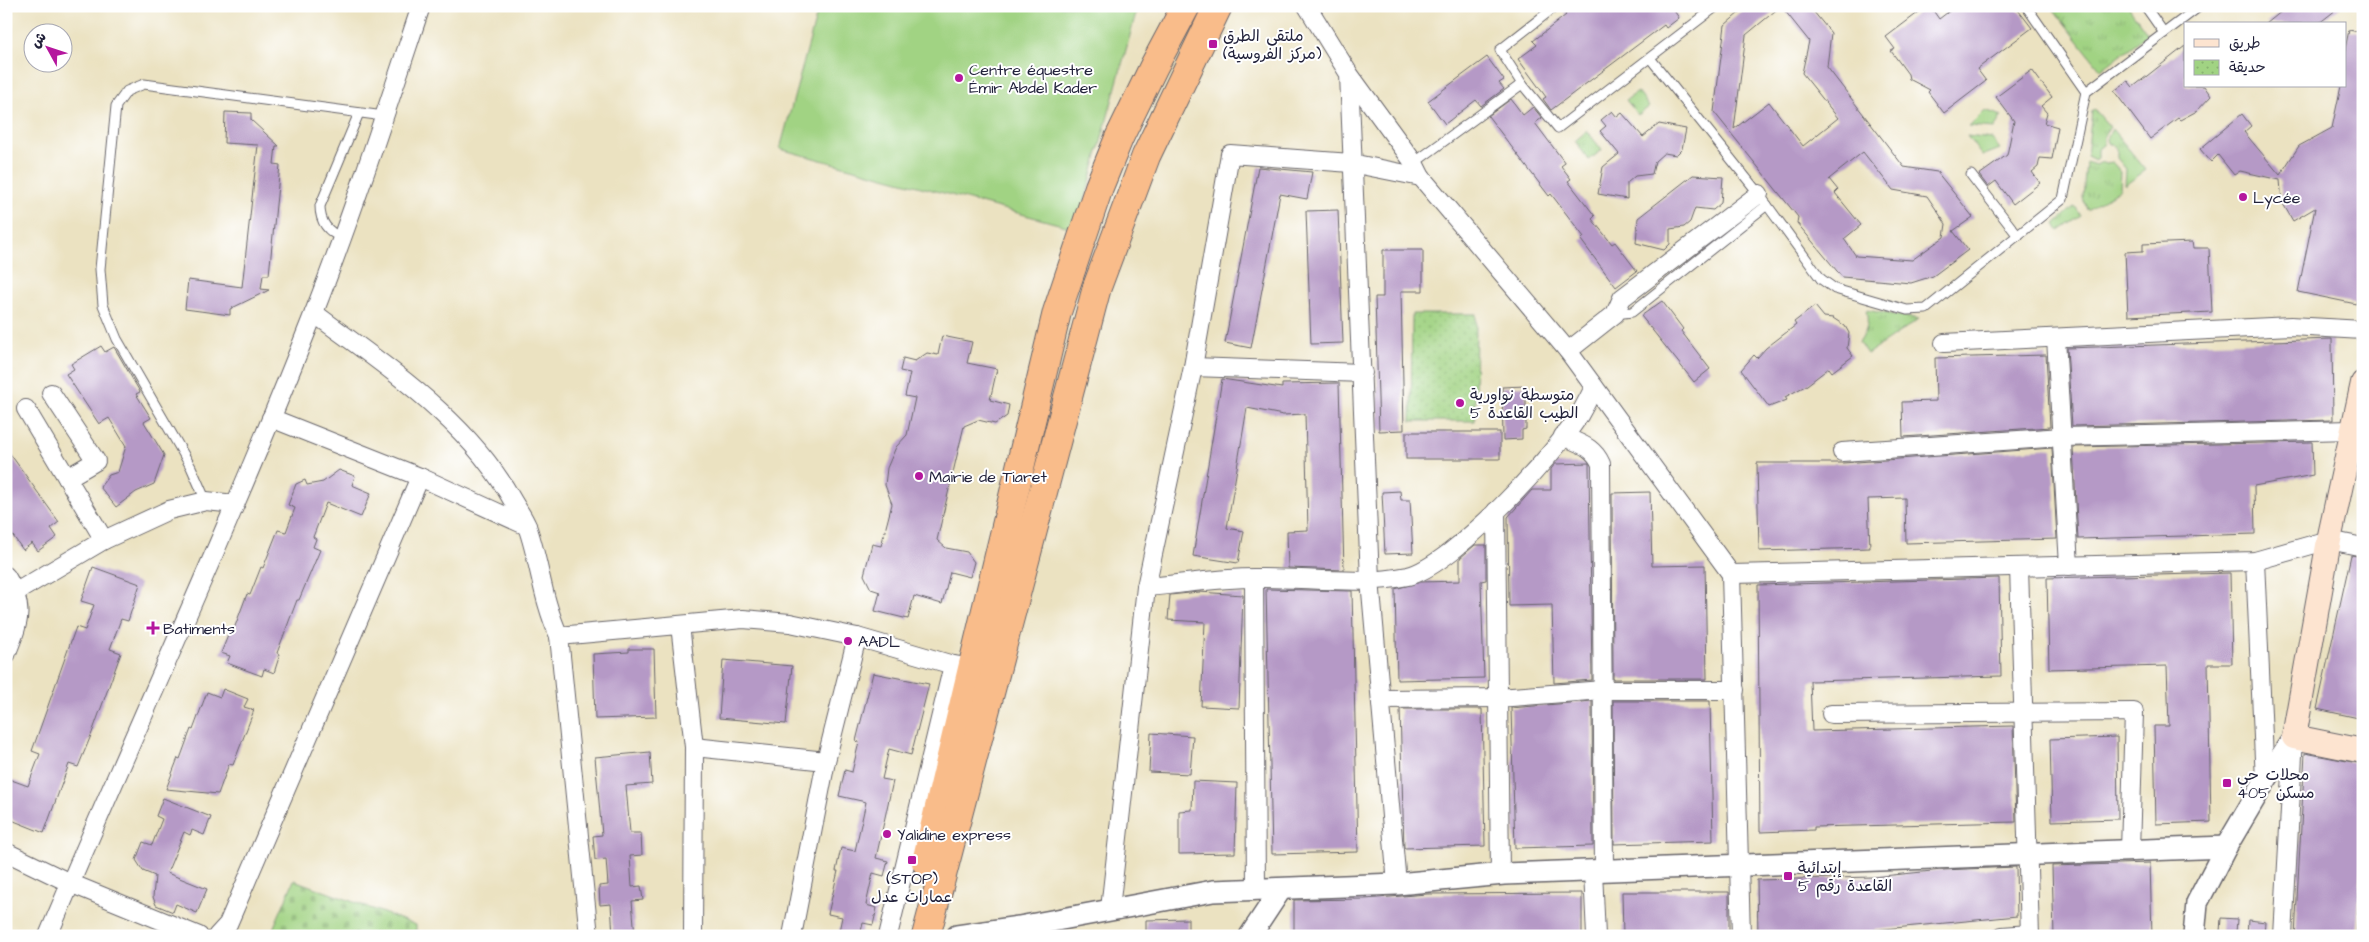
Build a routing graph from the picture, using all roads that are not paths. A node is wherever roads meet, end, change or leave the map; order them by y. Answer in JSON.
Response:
{"nodes":[{"id":1,"x":421,"y":6,"type":"edge"},
{"id":2,"x":1186,"y":6,"type":"edge"},
{"id":3,"x":1218,"y":6,"type":"edge"},
{"id":4,"x":1307,"y":6,"type":"edge"},
{"id":5,"x":1556,"y":6,"type":"edge"},
{"id":6,"x":1717,"y":6,"type":"edge"},
{"id":7,"x":2026,"y":6,"type":"edge"},
{"id":8,"x":2145,"y":6,"type":"edge"},
{"id":9,"x":2200,"y":6,"type":"edge"},
{"id":10,"x":2164,"y":33,"type":"junction"},
{"id":11,"x":1650,"y":58,"type":"junction"},
{"id":12,"x":1349,"y":74,"type":"junction"},
{"id":13,"x":1522,"y":84,"type":"junction"},
{"id":14,"x":2086,"y":92,"type":"junction"},
{"id":15,"x":359,"y":113,"type":"junction"},
{"id":16,"x":384,"y":116,"type":"junction"},
{"id":17,"x":1351,"y":163,"type":"junction"},
{"id":18,"x":1418,"y":170,"type":"junction"},
{"id":19,"x":1971,"y":176,"type":"dead end"},
{"id":20,"x":1763,"y":200,"type":"junction"},
{"id":21,"x":2018,"y":236,"type":"junction"},
{"id":22,"x":343,"y":238,"type":"junction"},
{"id":23,"x":314,"y":313,"type":"junction"},
{"id":24,"x":2363,"y":330,"type":"edge"},
{"id":25,"x":2056,"y":338,"type":"junction"},
{"id":26,"x":1944,"y":343,"type":"dead end"},
{"id":27,"x":1568,"y":351,"type":"junction"},
{"id":28,"x":1193,"y":367,"type":"junction"},
{"id":29,"x":1362,"y":373,"type":"junction"},
{"id":30,"x":2363,"y":383,"type":"edge"},
{"id":31,"x":1594,"y":387,"type":"junction"},
{"id":32,"x":51,"y":393,"type":"dead end"},
{"id":33,"x":26,"y":409,"type":"dead end"},
{"id":34,"x":270,"y":418,"type":"junction"},
{"id":35,"x":2352,"y":430,"type":"junction"},
{"id":36,"x":1563,"y":436,"type":"junction"},
{"id":37,"x":2062,"y":437,"type":"junction"},
{"id":38,"x":1842,"y":452,"type":"dead end"},
{"id":39,"x":420,"y":477,"type":"junction"},
{"id":40,"x":67,"y":478,"type":"junction"},
{"id":41,"x":206,"y":501,"type":"junction"},
{"id":42,"x":235,"y":504,"type":"junction"},
{"id":43,"x":1496,"y":511,"type":"junction"},
{"id":44,"x":526,"y":526,"type":"junction"},
{"id":45,"x":104,"y":540,"type":"junction"},
{"id":46,"x":2329,"y":540,"type":"junction"},
{"id":47,"x":2363,"y":547,"type":"edge"},
{"id":48,"x":2255,"y":561,"type":"junction"},
{"id":49,"x":2069,"y":566,"type":"junction"},
{"id":50,"x":2019,"y":567,"type":"junction"},
{"id":51,"x":1731,"y":574,"type":"junction"},
{"id":52,"x":1254,"y":578,"type":"junction"},
{"id":53,"x":1370,"y":580,"type":"junction"},
{"id":54,"x":1146,"y":587,"type":"junction"},
{"id":55,"x":9,"y":588,"type":"edge"},
{"id":56,"x":680,"y":626,"type":"junction"},
{"id":57,"x":558,"y":636,"type":"junction"},
{"id":58,"x":857,"y":637,"type":"junction"},
{"id":59,"x":6,"y":655,"type":"edge"},
{"id":60,"x":963,"y":666,"type":"junction"},
{"id":61,"x":1603,"y":690,"type":"junction"},
{"id":62,"x":1734,"y":690,"type":"junction"},
{"id":63,"x":1498,"y":698,"type":"junction"},
{"id":64,"x":1381,"y":699,"type":"junction"},
{"id":65,"x":1831,"y":714,"type":"dead end"},
{"id":66,"x":2024,"y":714,"type":"junction"},
{"id":67,"x":2294,"y":737,"type":"junction"},
{"id":68,"x":694,"y":747,"type":"junction"},
{"id":69,"x":2363,"y":751,"type":"edge"},
{"id":70,"x":826,"y":761,"type":"junction"},
{"id":71,"x":2264,"y":781,"type":"junction"},
{"id":72,"x":2226,"y":847,"type":"junction"},
{"id":73,"x":2130,"y":850,"type":"junction"},
{"id":74,"x":6,"y":852,"type":"edge"},
{"id":75,"x":2029,"y":854,"type":"junction"},
{"id":76,"x":1739,"y":866,"type":"junction"},
{"id":77,"x":1599,"y":871,"type":"junction"},
{"id":78,"x":1500,"y":875,"type":"junction"},
{"id":79,"x":70,"y":883,"type":"junction"},
{"id":80,"x":1397,"y":884,"type":"junction"},
{"id":81,"x":1256,"y":888,"type":"junction"},
{"id":82,"x":1281,"y":889,"type":"junction"},
{"id":83,"x":1110,"y":910,"type":"junction"},
{"id":84,"x":1018,"y":931,"type":"edge"},
{"id":85,"x":2030,"y":935,"type":"edge"},
{"id":86,"x":48,"y":936,"type":"edge"},
{"id":87,"x":199,"y":936,"type":"edge"},
{"id":88,"x":217,"y":936,"type":"edge"},
{"id":89,"x":590,"y":936,"type":"edge"},
{"id":90,"x":692,"y":936,"type":"edge"},
{"id":91,"x":792,"y":936,"type":"edge"},
{"id":92,"x":888,"y":936,"type":"edge"},
{"id":93,"x":907,"y":936,"type":"edge"},
{"id":94,"x":926,"y":936,"type":"edge"},
{"id":95,"x":957,"y":936,"type":"edge"},
{"id":96,"x":1250,"y":936,"type":"edge"},
{"id":97,"x":1596,"y":936,"type":"edge"},
{"id":98,"x":1741,"y":936,"type":"edge"},
{"id":99,"x":2002,"y":936,"type":"edge"},
{"id":100,"x":2194,"y":936,"type":"edge"},
{"id":101,"x":2283,"y":936,"type":"edge"}],
"edges":[{"from":1,"to":16,"type":"street"},
{"from":2,"to":60,"type":"highway"},
{"from":3,"to":94,"type":"highway"},
{"from":4,"to":12,"type":"street"},
{"from":5,"to":13,"type":"lane"},
{"from":6,"to":11,"type":"lane"},
{"from":7,"to":14,"type":"lane"},
{"from":8,"to":10,"type":"lane"},
{"from":9,"to":10,"type":"lane"},
{"from":10,"to":14,"type":"lane"},
{"from":11,"to":13,"type":"lane"},
{"from":11,"to":20,"type":"lane"},
{"from":12,"to":17,"type":"street"},
{"from":12,"to":18,"type":"street"},
{"from":13,"to":18,"type":"lane"},
{"from":14,"to":21,"type":"lane"},
{"from":15,"to":16,"type":"lane"},
{"from":15,"to":22,"type":"lane"},
{"from":15,"to":41,"type":"lane"},
{"from":16,"to":22,"type":"street"},
{"from":17,"to":18,"type":"street"},
{"from":17,"to":28,"type":"street"},
{"from":17,"to":29,"type":"street"},
{"from":18,"to":27,"type":"street"},
{"from":19,"to":21,"type":"lane"},
{"from":20,"to":21,"type":"lane"},
{"from":20,"to":27,"type":"street"},
{"from":22,"to":23,"type":"street"},
{"from":23,"to":34,"type":"street"},
{"from":23,"to":44,"type":"street"},
{"from":24,"to":25,"type":"street"},
{"from":25,"to":26,"type":"street"},
{"from":25,"to":37,"type":"street"},
{"from":27,"to":31,"type":"street"},
{"from":28,"to":29,"type":"street"},
{"from":28,"to":54,"type":"street"},
{"from":29,"to":53,"type":"street"},
{"from":30,"to":35,"type":"main road"},
{"from":31,"to":36,"type":"street"},
{"from":31,"to":51,"type":"street"},
{"from":32,"to":40,"type":"street"},
{"from":33,"to":40,"type":"street"},
{"from":34,"to":39,"type":"street"},
{"from":34,"to":42,"type":"street"},
{"from":35,"to":37,"type":"street"},
{"from":35,"to":46,"type":"main road"},
{"from":36,"to":43,"type":"street"},
{"from":36,"to":61,"type":"street"},
{"from":37,"to":38,"type":"street"},
{"from":37,"to":49,"type":"street"},
{"from":39,"to":44,"type":"street"},
{"from":39,"to":88,"type":"street"},
{"from":40,"to":45,"type":"street"},
{"from":41,"to":42,"type":"street"},
{"from":41,"to":45,"type":"street"},
{"from":42,"to":79,"type":"street"},
{"from":43,"to":53,"type":"street"},
{"from":43,"to":63,"type":"street"},
{"from":44,"to":57,"type":"street"},
{"from":45,"to":55,"type":"street"},
{"from":46,"to":47,"type":"street"},
{"from":46,"to":48,"type":"street"},
{"from":46,"to":67,"type":"main road"},
{"from":48,"to":49,"type":"street"},
{"from":48,"to":71,"type":"street"},
{"from":49,"to":50,"type":"street"},
{"from":50,"to":51,"type":"street"},
{"from":50,"to":66,"type":"street"},
{"from":51,"to":62,"type":"street"},
{"from":52,"to":53,"type":"street"},
{"from":52,"to":54,"type":"street"},
{"from":52,"to":81,"type":"street"},
{"from":53,"to":64,"type":"street"},
{"from":54,"to":83,"type":"street"},
{"from":55,"to":59,"type":"street"},
{"from":56,"to":57,"type":"street"},
{"from":56,"to":58,"type":"street"},
{"from":56,"to":68,"type":"street"},
{"from":57,"to":89,"type":"street"},
{"from":58,"to":60,"type":"street"},
{"from":58,"to":70,"type":"street"},
{"from":60,"to":92,"type":"street"},
{"from":60,"to":93,"type":"highway"},
{"from":61,"to":62,"type":"street"},
{"from":61,"to":63,"type":"street"},
{"from":61,"to":77,"type":"street"},
{"from":62,"to":76,"type":"street"},
{"from":63,"to":64,"type":"street"},
{"from":63,"to":78,"type":"street"},
{"from":64,"to":80,"type":"street"},
{"from":65,"to":66,"type":"street"},
{"from":66,"to":73,"type":"street"},
{"from":66,"to":75,"type":"street"},
{"from":67,"to":69,"type":"main road"},
{"from":67,"to":71,"type":"street"},
{"from":67,"to":101,"type":"street"},
{"from":68,"to":70,"type":"street"},
{"from":68,"to":90,"type":"street"},
{"from":70,"to":91,"type":"street"},
{"from":71,"to":72,"type":"street"},
{"from":72,"to":73,"type":"street"},
{"from":72,"to":100,"type":"street"},
{"from":73,"to":75,"type":"street"},
{"from":74,"to":79,"type":"street"},
{"from":75,"to":76,"type":"street"},
{"from":75,"to":85,"type":"street"},
{"from":76,"to":77,"type":"street"},
{"from":76,"to":98,"type":"street"},
{"from":77,"to":78,"type":"street"},
{"from":77,"to":97,"type":"street"},
{"from":78,"to":80,"type":"street"},
{"from":79,"to":86,"type":"street"},
{"from":79,"to":87,"type":"street"},
{"from":80,"to":82,"type":"street"},
{"from":81,"to":82,"type":"street"},
{"from":81,"to":83,"type":"street"},
{"from":82,"to":96,"type":"street"},
{"from":83,"to":84,"type":"street"},
{"from":84,"to":95,"type":"street"},
{"from":85,"to":99,"type":"street"}]}
